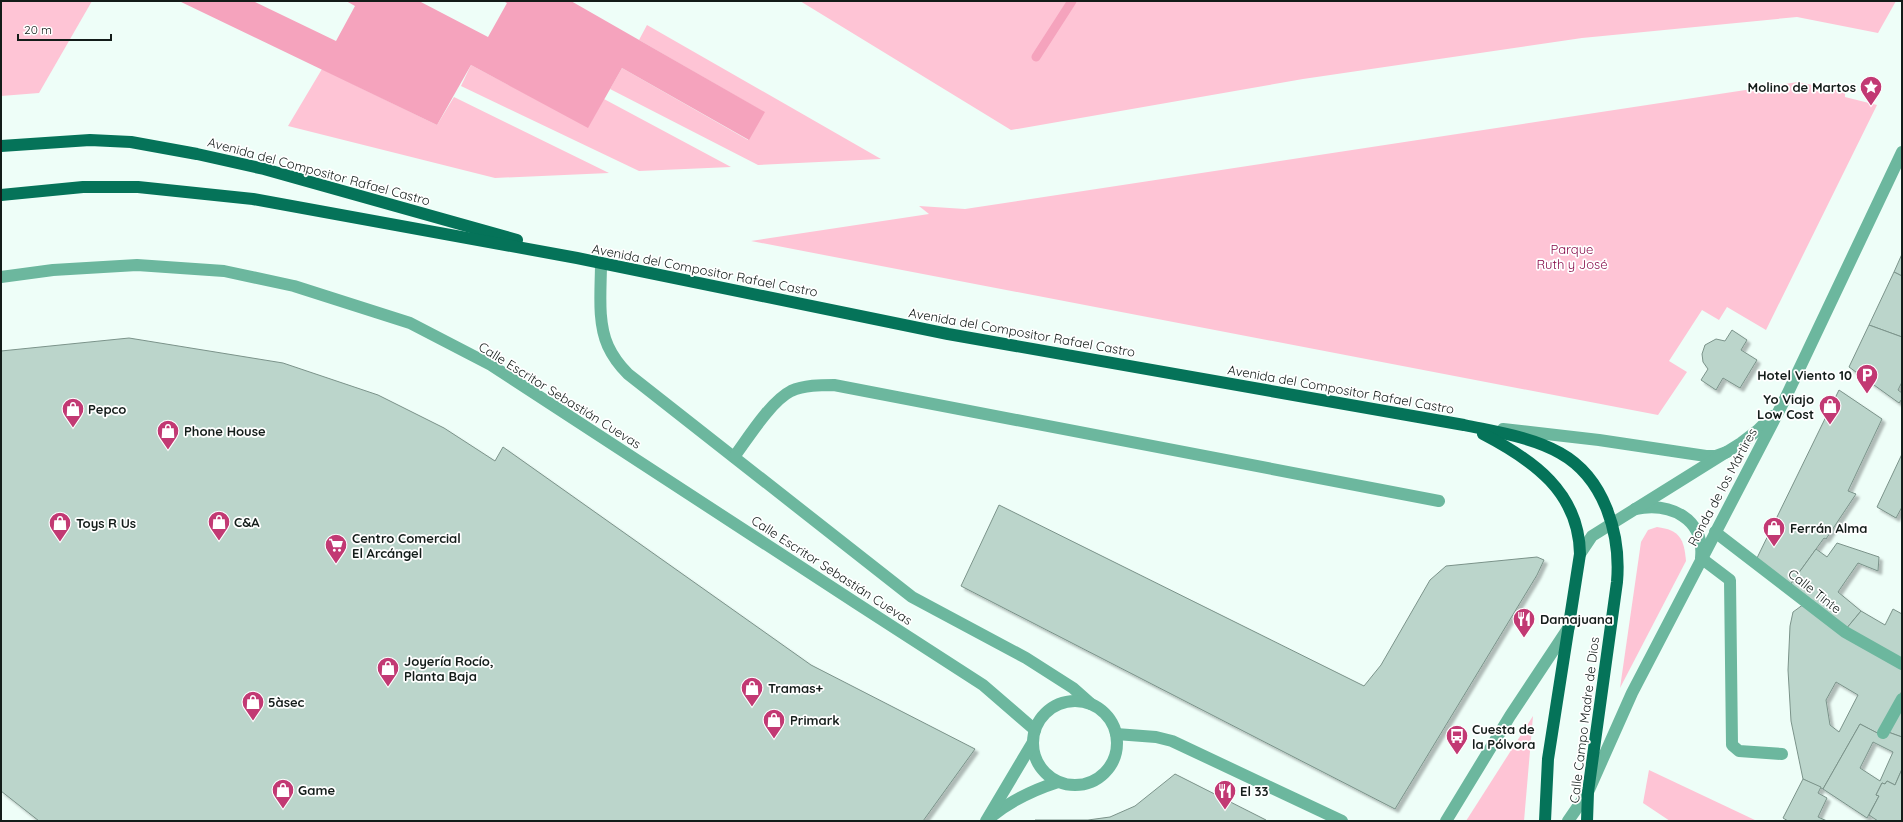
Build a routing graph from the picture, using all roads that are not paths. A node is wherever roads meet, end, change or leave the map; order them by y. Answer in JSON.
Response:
{"nodes":[{"id":1,"x":1,"y":146,"type":"edge"},
{"id":2,"x":1902,"y":152,"type":"edge"},
{"id":3,"x":1,"y":195,"type":"edge"},
{"id":4,"x":577,"y":258,"type":"junction"},
{"id":5,"x":601,"y":263,"type":"junction"},
{"id":6,"x":1,"y":277,"type":"edge"},
{"id":7,"x":1784,"y":401,"type":"junction"},
{"id":8,"x":1464,"y":425,"type":"junction"},
{"id":9,"x":1727,"y":452,"type":"junction"},
{"id":10,"x":734,"y":457,"type":"junction"},
{"id":11,"x":1440,"y":501,"type":"dead end"},
{"id":12,"x":1635,"y":509,"type":"junction"},
{"id":13,"x":1612,"y":522,"type":"junction"},
{"id":14,"x":1715,"y":532,"type":"junction"},
{"id":15,"x":1580,"y":554,"type":"junction"},
{"id":16,"x":1701,"y":558,"type":"junction"},
{"id":17,"x":1569,"y":627,"type":"junction"},
{"id":18,"x":1902,"y":664,"type":"edge"},
{"id":19,"x":1902,"y":699,"type":"edge"},
{"id":20,"x":1091,"y":704,"type":"junction"},
{"id":21,"x":1883,"y":733,"type":"dead end"},
{"id":22,"x":1116,"y":734,"type":"junction"},
{"id":23,"x":1034,"y":736,"type":"junction"},
{"id":24,"x":1782,"y":754,"type":"dead end"},
{"id":25,"x":1058,"y":782,"type":"junction"},
{"id":26,"x":1588,"y":792,"type":"junction"},
{"id":27,"x":986,"y":821,"type":"edge"},
{"id":28,"x":1342,"y":821,"type":"edge"},
{"id":29,"x":1446,"y":821,"type":"edge"},
{"id":30,"x":1545,"y":821,"type":"edge"},
{"id":31,"x":1568,"y":821,"type":"edge"},
{"id":32,"x":1586,"y":821,"type":"edge"}],
"edges":[{"from":1,"to":4,"type":"main road","name":"Avenida del Compositor Rafael Castro"},
{"from":2,"to":7,"type":"street","name":"Ronda de los Mártires"},
{"from":3,"to":4,"type":"main road","name":"Avenida del Compositor Rafael Castro"},
{"from":4,"to":5,"type":"main road","name":"Avenida del Compositor Rafael Castro"},
{"from":5,"to":8,"type":"main road","name":"Avenida del Compositor Rafael Castro"},
{"from":5,"to":10,"type":"street","name":"Calle Escritor Sebastián Cuevas"},
{"from":6,"to":23,"type":"street","name":"Calle Escritor Sebastián Cuevas"},
{"from":7,"to":9,"type":"street"},
{"from":7,"to":14,"type":"street","name":"Ronda de los Mártires"},
{"from":8,"to":9,"type":"street"},
{"from":8,"to":13,"type":"main road","name":"Calle Campo Madre de Dios"},
{"from":8,"to":15,"type":"main road","name":"Calle Campo Madre de Dios"},
{"from":9,"to":12,"type":"street"},
{"from":10,"to":11,"type":"street"},
{"from":10,"to":20,"type":"street","name":"Calle Escritor Sebastián Cuevas"},
{"from":12,"to":13,"type":"street"},
{"from":12,"to":16,"type":"street"},
{"from":13,"to":15,"type":"street"},
{"from":13,"to":26,"type":"main road","name":"Calle Campo Madre de Dios"},
{"from":14,"to":16,"type":"street","name":"Ronda de los Mártires"},
{"from":14,"to":18,"type":"street","name":"Calle Tinte"},
{"from":15,"to":17,"type":"main road","name":"Calle Campo Madre de Dios"},
{"from":16,"to":24,"type":"street"},
{"from":16,"to":26,"type":"street","name":"Ronda de los Mártires"},
{"from":17,"to":29,"type":"street"},
{"from":17,"to":30,"type":"main road","name":"Calle Campo Madre de Dios"},
{"from":19,"to":21,"type":"street"},
{"from":20,"to":22,"type":"street"},
{"from":20,"to":23,"type":"street"},
{"from":22,"to":25,"type":"street"},
{"from":22,"to":28,"type":"street"},
{"from":23,"to":25,"type":"street"},
{"from":23,"to":27,"type":"street"},
{"from":25,"to":27,"type":"street"},
{"from":26,"to":31,"type":"street","name":"Ronda de los Mártires"},
{"from":26,"to":32,"type":"main road","name":"Calle Campo Madre de Dios"}]}
